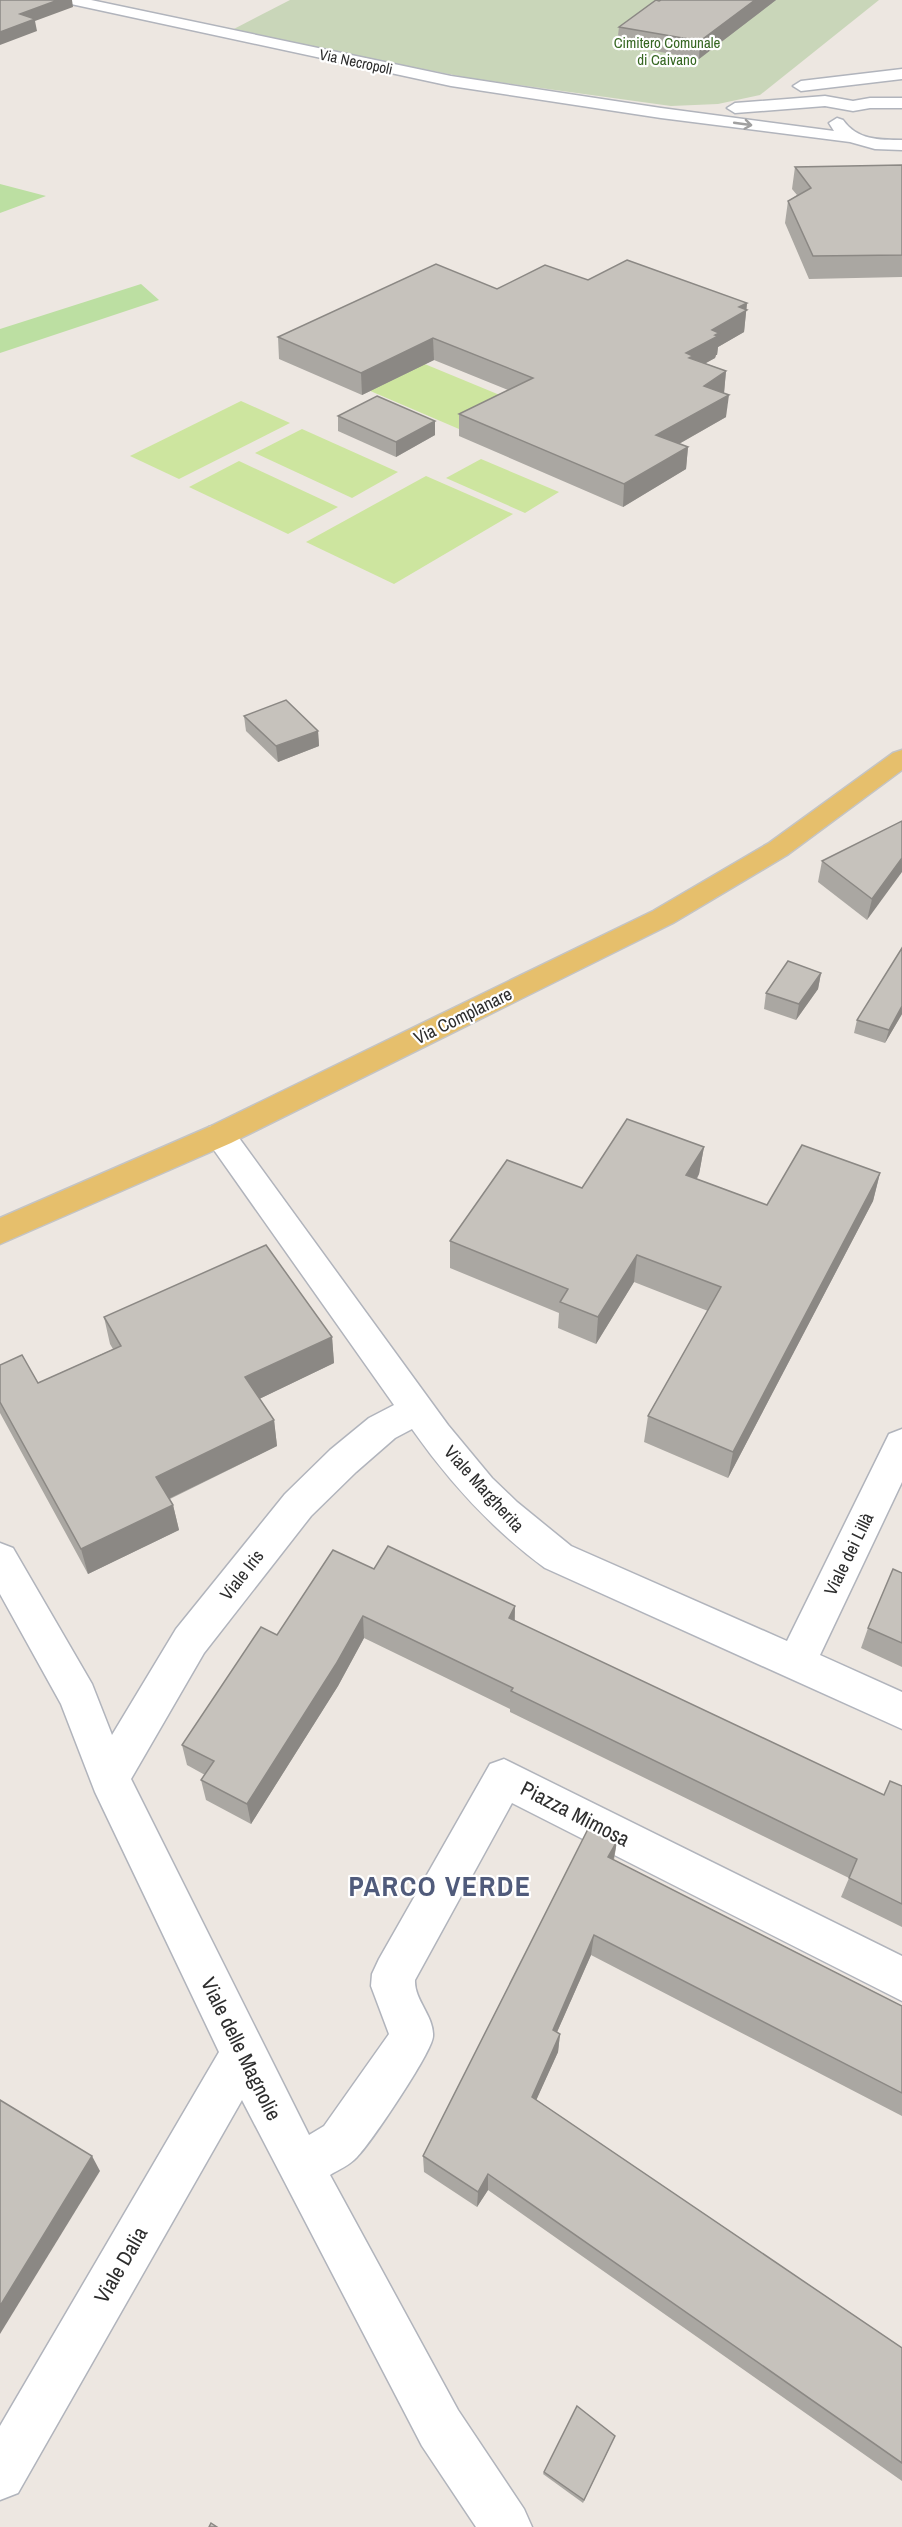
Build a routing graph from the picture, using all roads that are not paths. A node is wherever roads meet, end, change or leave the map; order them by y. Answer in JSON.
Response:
{"nodes":[{"id":1,"x":71,"y":0,"type":"edge"},
{"id":2,"x":902,"y":74,"type":"edge"},
{"id":3,"x":784,"y":88,"type":"dead end"},
{"id":4,"x":902,"y":92,"type":"edge"},
{"id":5,"x":902,"y":103,"type":"edge"},
{"id":6,"x":777,"y":106,"type":"junction"},
{"id":7,"x":853,"y":106,"type":"junction"},
{"id":8,"x":644,"y":109,"type":"junction"},
{"id":9,"x":797,"y":132,"type":"junction"},
{"id":10,"x":853,"y":138,"type":"junction"},
{"id":11,"x":883,"y":145,"type":"junction"},
{"id":12,"x":902,"y":145,"type":"edge"},
{"id":13,"x":902,"y":154,"type":"edge"},
{"id":14,"x":902,"y":758,"type":"edge"},
{"id":15,"x":220,"y":1135,"type":"junction"},
{"id":16,"x":0,"y":1232,"type":"edge"},
{"id":17,"x":417,"y":1410,"type":"junction"},
{"id":18,"x":902,"y":1444,"type":"edge"},
{"id":19,"x":4,"y":1578,"type":"edge"},
{"id":20,"x":796,"y":1664,"type":"junction"},
{"id":21,"x":902,"y":1710,"type":"edge"},
{"id":22,"x":109,"y":1778,"type":"junction"},
{"id":23,"x":902,"y":1979,"type":"edge"},
{"id":24,"x":243,"y":2054,"type":"junction"},
{"id":25,"x":300,"y":2167,"type":"junction"},
{"id":26,"x":0,"y":2475,"type":"edge"},
{"id":27,"x":506,"y":2527,"type":"edge"}],
"edges":[{"from":1,"to":8,"type":"street","name":"Via Necropoli"},
{"from":2,"to":3,"type":"street"},
{"from":4,"to":7,"type":"street"},
{"from":5,"to":7,"type":"street"},
{"from":6,"to":7,"type":"street","name":"Via Necropoli"},
{"from":6,"to":8,"type":"street","name":"Via Necropoli"},
{"from":6,"to":9,"type":"street"},
{"from":7,"to":10,"type":"street"},
{"from":8,"to":9,"type":"street","name":"Via Necropoli","one_way":true},
{"from":9,"to":10,"type":"street","name":"Via Necropoli"},
{"from":10,"to":11,"type":"street","name":"Via Necropoli"},
{"from":11,"to":12,"type":"street"},
{"from":11,"to":13,"type":"street"},
{"from":14,"to":15,"type":"main road","name":"Via Complanare"},
{"from":15,"to":16,"type":"main road","name":"Via Complanare"},
{"from":15,"to":17,"type":"street","name":"Viale Margherita"},
{"from":17,"to":20,"type":"street","name":"Viale Margherita"},
{"from":17,"to":22,"type":"street","name":"Viale Iris"},
{"from":18,"to":20,"type":"street","name":"Viale dei Lillà"},
{"from":19,"to":22,"type":"street","name":"Viale delle Magnolie"},
{"from":20,"to":21,"type":"street","name":"Viale Margherita"},
{"from":22,"to":24,"type":"street","name":"Viale delle Magnolie"},
{"from":23,"to":25,"type":"street","name":"Piazza Mimosa"},
{"from":24,"to":25,"type":"street","name":"Viale delle Magnolie"},
{"from":24,"to":26,"type":"street","name":"Viale Dalia"},
{"from":25,"to":27,"type":"street","name":"Viale delle Magnolie"}]}
